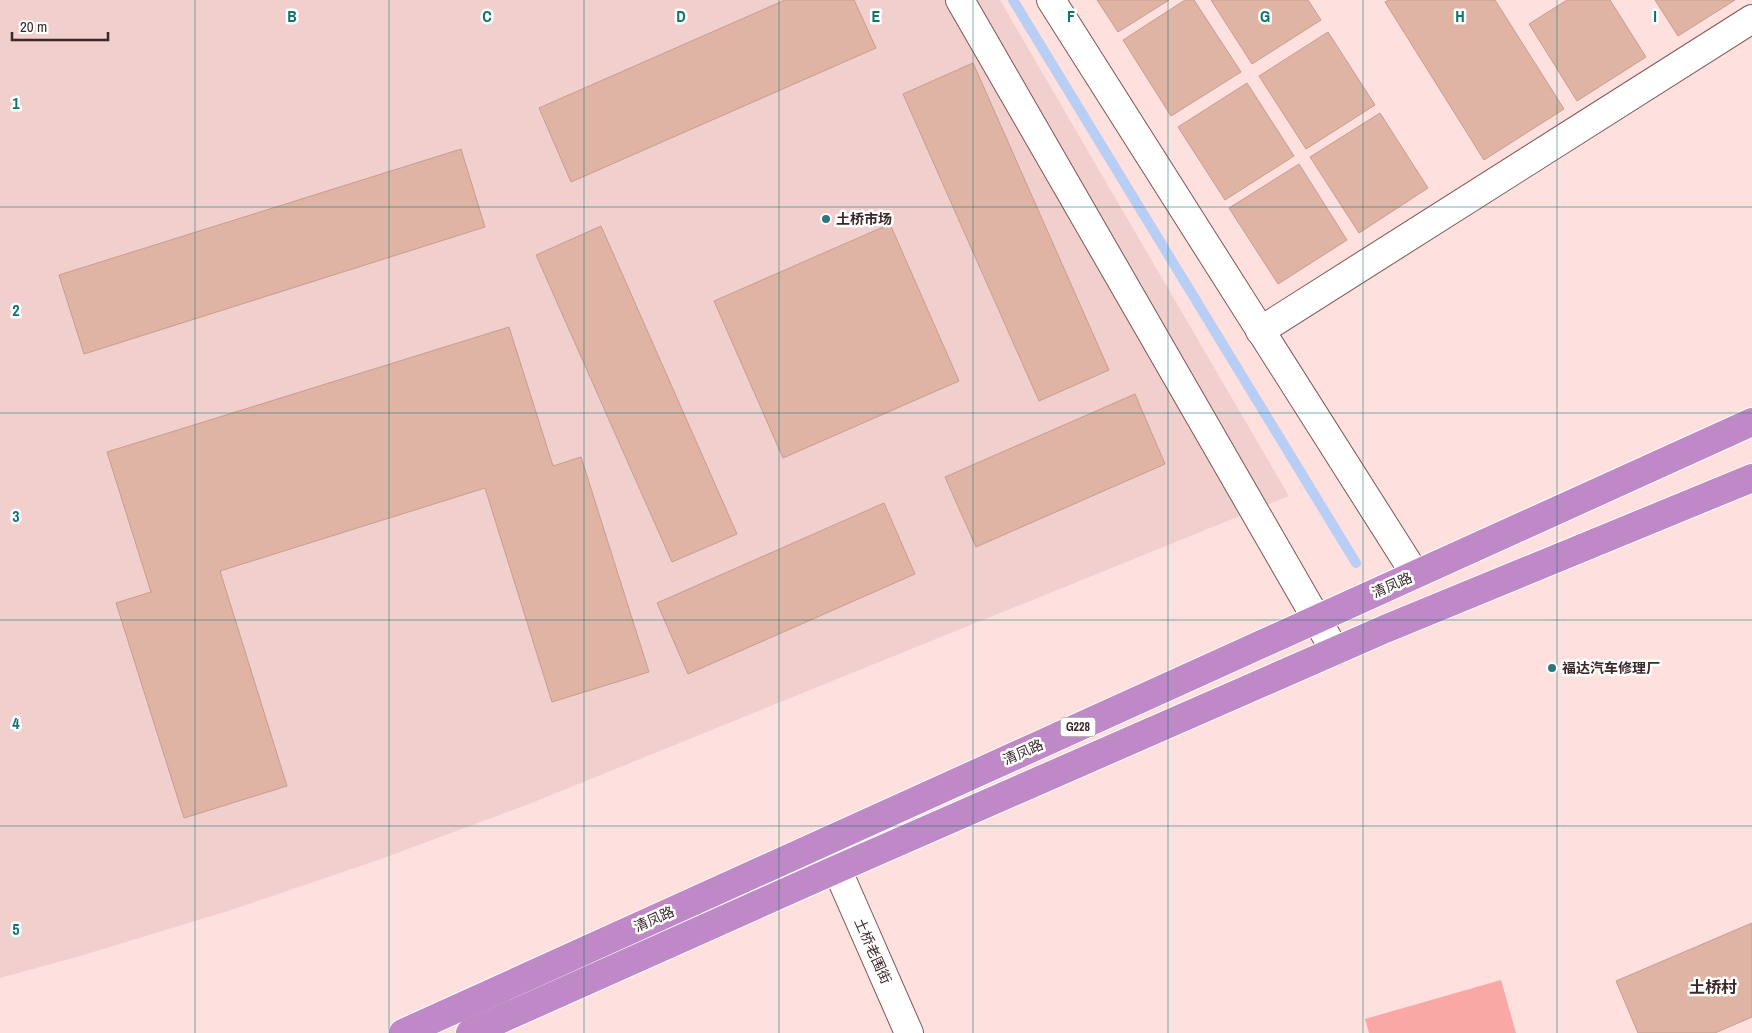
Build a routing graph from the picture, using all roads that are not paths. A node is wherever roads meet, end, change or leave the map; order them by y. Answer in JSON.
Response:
{"nodes":[{"id":1,"x":960,"y":0,"type":"edge"},
{"id":2,"x":1051,"y":0,"type":"edge"},
{"id":3,"x":1752,"y":19,"type":"edge"},
{"id":4,"x":1260,"y":331,"type":"junction"},
{"id":5,"x":1752,"y":422,"type":"edge"},
{"id":6,"x":1752,"y":478,"type":"edge"},
{"id":7,"x":1415,"y":574,"type":"junction"},
{"id":8,"x":1316,"y":619,"type":"junction"},
{"id":9,"x":1335,"y":651,"type":"junction"},
{"id":10,"x":837,"y":869,"type":"junction"},
{"id":11,"x":403,"y":1033,"type":"edge"},
{"id":12,"x":470,"y":1033,"type":"edge"},
{"id":13,"x":909,"y":1033,"type":"edge"}],
"edges":[{"from":1,"to":8,"type":"street"},
{"from":2,"to":4,"type":"street"},
{"from":3,"to":4,"type":"street"},
{"from":4,"to":7,"type":"street"},
{"from":5,"to":7,"type":"highway","name":"清凤路","number":"G228"},
{"from":6,"to":9,"type":"highway","number":"G228"},
{"from":7,"to":8,"type":"highway","name":"清凤路","number":"G228"},
{"from":8,"to":9,"type":"street"},
{"from":8,"to":11,"type":"highway","name":"清凤路","number":"G228"},
{"from":9,"to":10,"type":"highway","number":"G228"},
{"from":10,"to":12,"type":"highway","number":"G228"},
{"from":10,"to":13,"type":"street","name":"土桥老围街"}]}
